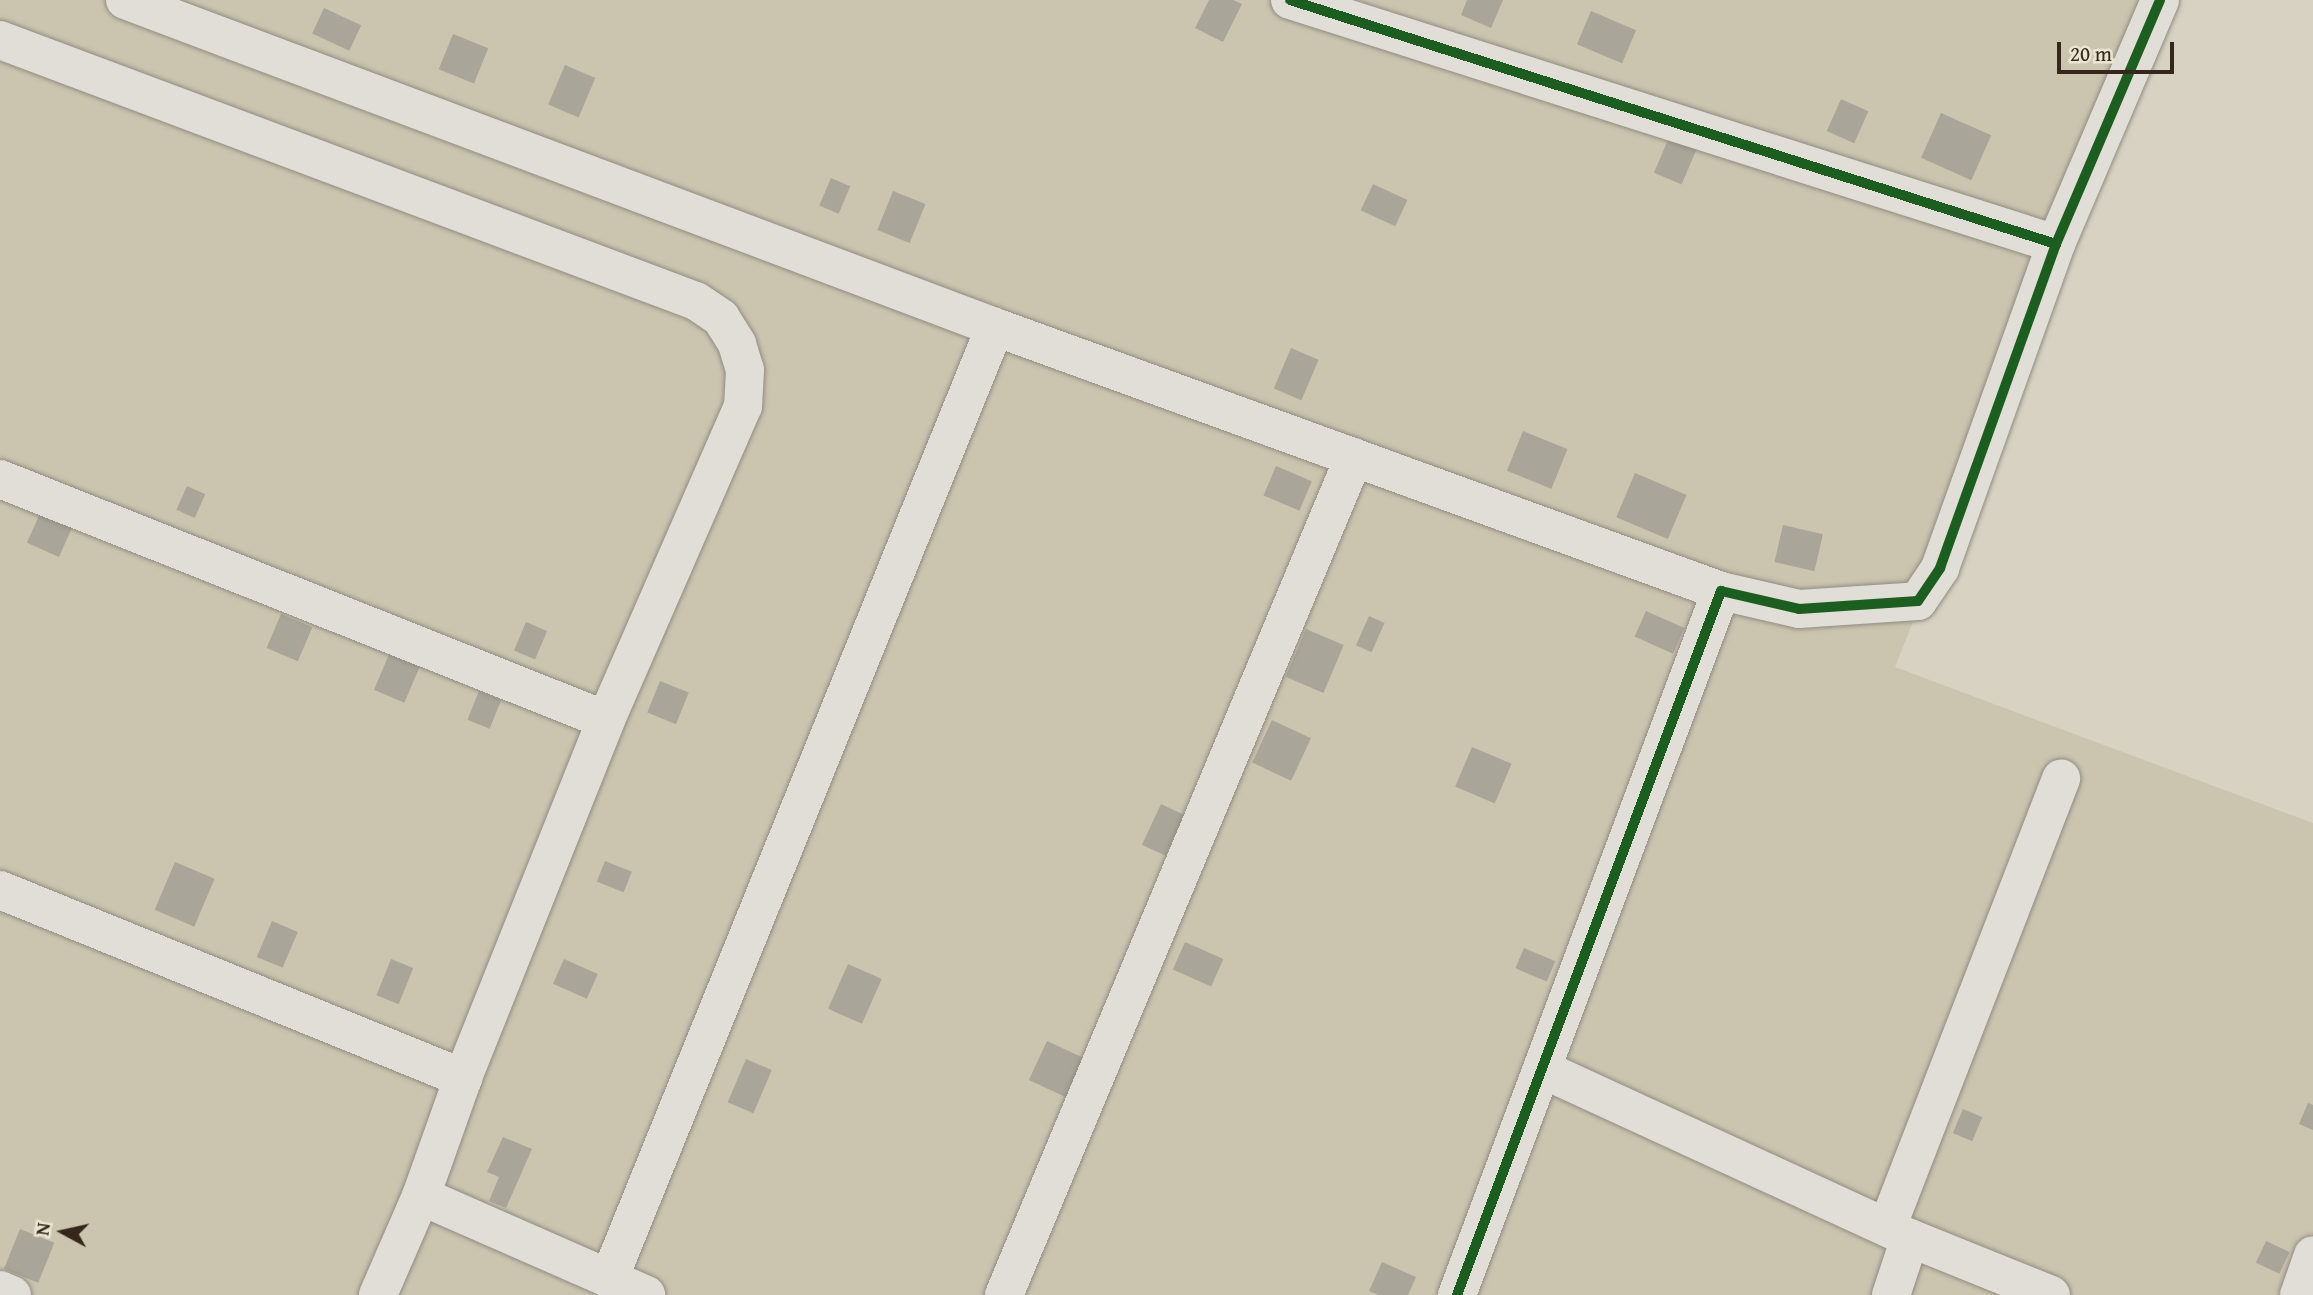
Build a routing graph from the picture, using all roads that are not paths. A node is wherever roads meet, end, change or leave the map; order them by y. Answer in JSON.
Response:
{"nodes":[{"id":1,"x":125,"y":0,"type":"edge"},
{"id":2,"x":1290,"y":0,"type":"edge"},
{"id":3,"x":2160,"y":0,"type":"edge"},
{"id":4,"x":0,"y":40,"type":"edge"},
{"id":5,"x":2056,"y":244,"type":"junction"},
{"id":6,"x":995,"y":327,"type":"junction"},
{"id":7,"x":1354,"y":457,"type":"junction"},
{"id":8,"x":0,"y":479,"type":"edge"},
{"id":9,"x":1721,"y":591,"type":"junction"},
{"id":10,"x":607,"y":720,"type":"junction"},
{"id":11,"x":2061,"y":778,"type":"dead end"},
{"id":12,"x":0,"y":890,"type":"edge"},
{"id":13,"x":1544,"y":1070,"type":"junction"},
{"id":14,"x":463,"y":1078,"type":"junction"},
{"id":15,"x":421,"y":1196,"type":"junction"},
{"id":16,"x":1899,"y":1232,"type":"junction"},
{"id":17,"x":2313,"y":1255,"type":"edge"},
{"id":18,"x":609,"y":1279,"type":"junction"},
{"id":19,"x":0,"y":1290,"type":"edge"},
{"id":20,"x":12,"y":1295,"type":"edge"},
{"id":21,"x":378,"y":1295,"type":"edge"},
{"id":22,"x":646,"y":1295,"type":"edge"},
{"id":23,"x":1004,"y":1295,"type":"edge"},
{"id":24,"x":1457,"y":1295,"type":"edge"},
{"id":25,"x":1891,"y":1295,"type":"edge"},
{"id":26,"x":2051,"y":1295,"type":"edge"},
{"id":27,"x":2299,"y":1295,"type":"edge"}],
"edges":[{"from":1,"to":6,"type":"street"},
{"from":2,"to":5,"type":"street"},
{"from":3,"to":5,"type":"street"},
{"from":4,"to":10,"type":"street"},
{"from":5,"to":9,"type":"street"},
{"from":6,"to":7,"type":"street"},
{"from":6,"to":18,"type":"street"},
{"from":7,"to":9,"type":"street"},
{"from":7,"to":23,"type":"street"},
{"from":8,"to":10,"type":"street"},
{"from":9,"to":13,"type":"street"},
{"from":10,"to":14,"type":"street"},
{"from":11,"to":16,"type":"street"},
{"from":12,"to":14,"type":"street"},
{"from":13,"to":16,"type":"street"},
{"from":13,"to":24,"type":"street"},
{"from":14,"to":15,"type":"street"},
{"from":15,"to":18,"type":"street"},
{"from":15,"to":21,"type":"street"},
{"from":16,"to":25,"type":"street"},
{"from":16,"to":26,"type":"street"},
{"from":17,"to":27,"type":"street"},
{"from":18,"to":22,"type":"street"},
{"from":19,"to":20,"type":"street"}]}
